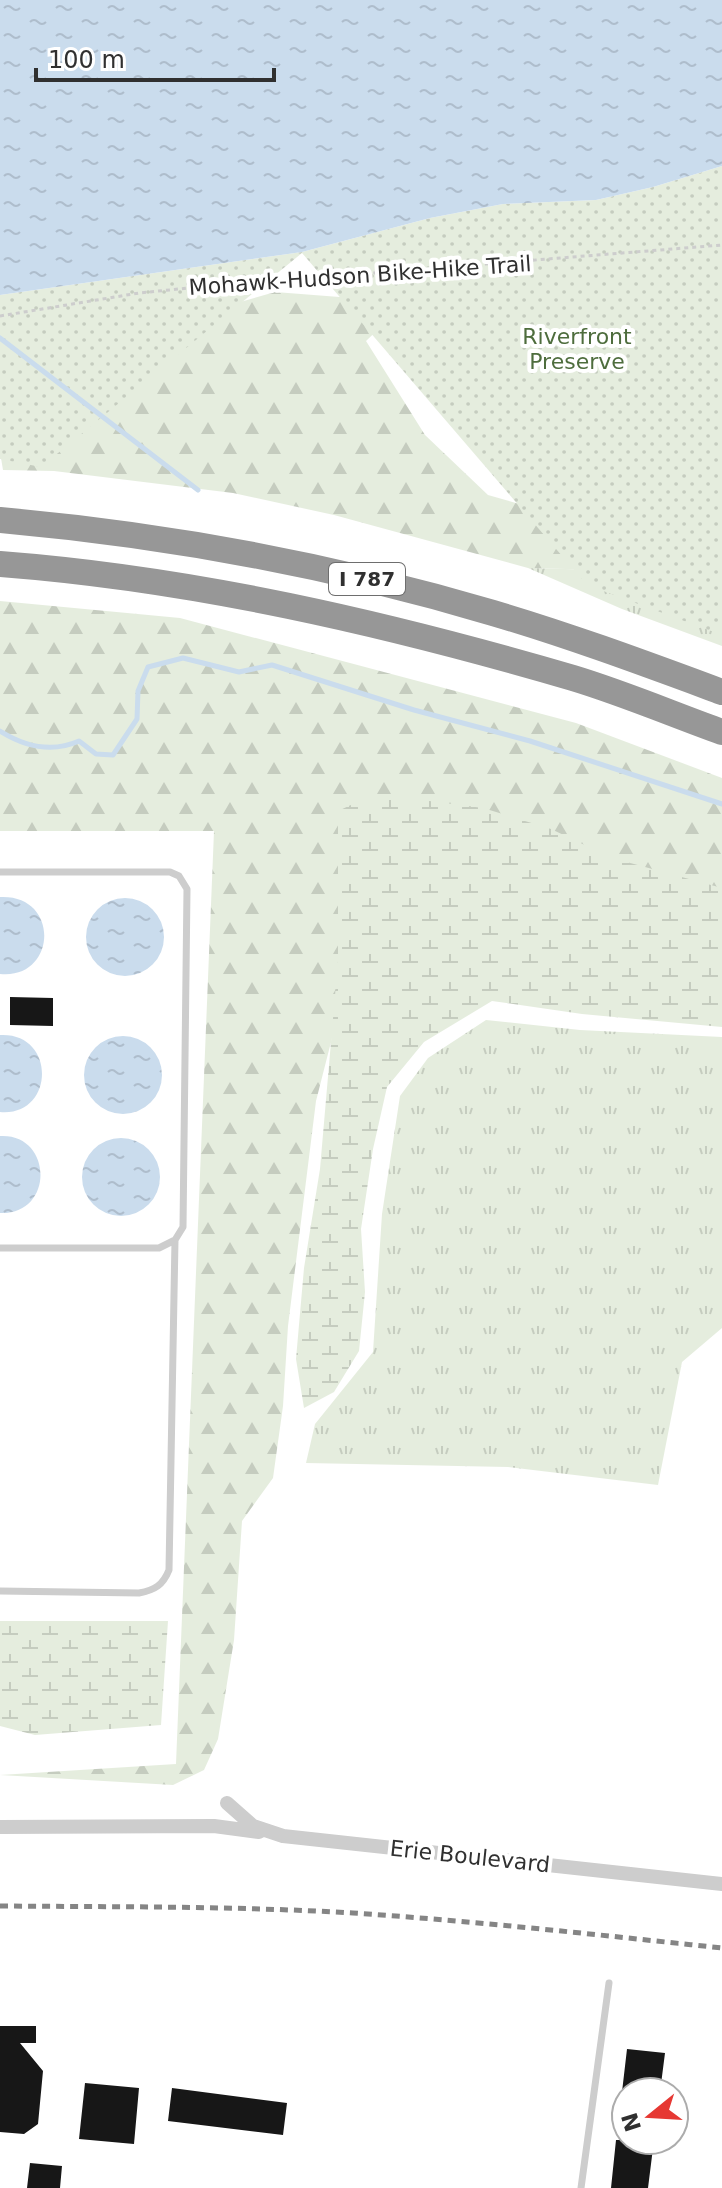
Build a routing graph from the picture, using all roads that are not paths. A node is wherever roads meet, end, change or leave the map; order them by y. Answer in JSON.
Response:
{"nodes":[{"id":1,"x":0,"y":520,"type":"edge"},
{"id":2,"x":0,"y":564,"type":"edge"},
{"id":3,"x":491,"y":657,"type":"junction"},
{"id":4,"x":722,"y":692,"type":"edge"},
{"id":5,"x":722,"y":732,"type":"edge"},
{"id":6,"x":722,"y":747,"type":"edge"},
{"id":7,"x":0,"y":872,"type":"edge"},
{"id":8,"x":175,"y":1240,"type":"junction"},
{"id":9,"x":0,"y":1248,"type":"edge"},
{"id":10,"x":0,"y":1591,"type":"edge"},
{"id":11,"x":227,"y":1803,"type":"dead end"},
{"id":12,"x":0,"y":1827,"type":"edge"},
{"id":13,"x":283,"y":1836,"type":"junction"},
{"id":14,"x":722,"y":1884,"type":"edge"},
{"id":15,"x":609,"y":1983,"type":"dead end"},
{"id":16,"x":581,"y":2188,"type":"edge"}],
"edges":[{"from":1,"to":4,"type":"highway","number":"I 787"},
{"from":2,"to":3,"type":"highway","number":"I 787"},
{"from":3,"to":5,"type":"highway","number":"I 787"},
{"from":3,"to":6,"type":"highway"},
{"from":7,"to":8,"type":"lane"},
{"from":8,"to":9,"type":"lane"},
{"from":8,"to":10,"type":"lane"},
{"from":11,"to":13,"type":"street","name":"Erie Boulevard"},
{"from":12,"to":13,"type":"street"},
{"from":13,"to":14,"type":"street","name":"Erie Boulevard"},
{"from":15,"to":16,"type":"lane"}]}
